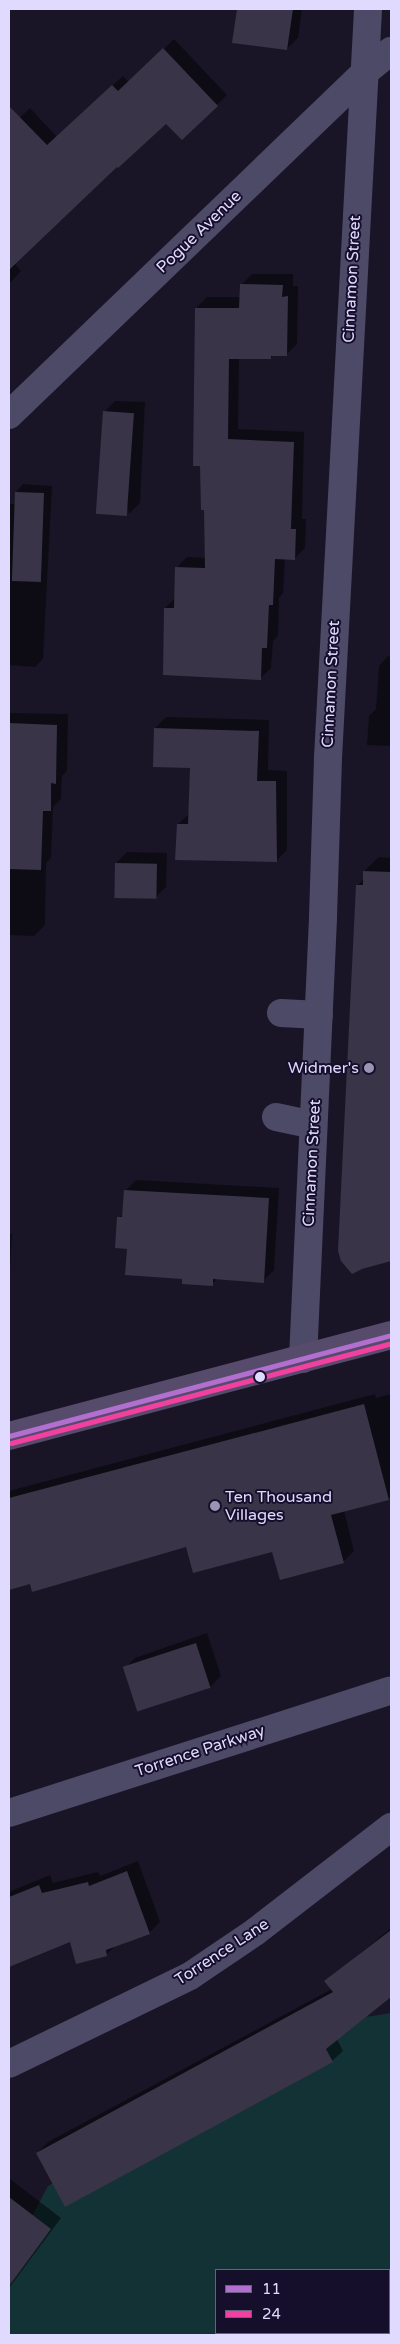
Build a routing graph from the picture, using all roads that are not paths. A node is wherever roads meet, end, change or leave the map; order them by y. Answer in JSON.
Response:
{"nodes":[{"id":1,"x":368,"y":9,"type":"edge"},
{"id":2,"x":391,"y":51,"type":"edge"},
{"id":3,"x":366,"y":71,"type":"junction"},
{"id":4,"x":9,"y":415,"type":"edge"},
{"id":5,"x":282,"y":1013,"type":"dead end"},
{"id":6,"x":319,"y":1015,"type":"junction"},
{"id":7,"x":276,"y":1118,"type":"dead end"},
{"id":8,"x":313,"y":1125,"type":"junction"},
{"id":9,"x":391,"y":1335,"type":"edge"},
{"id":10,"x":303,"y":1359,"type":"junction"},
{"id":11,"x":9,"y":1436,"type":"edge"},
{"id":12,"x":391,"y":1690,"type":"edge"},
{"id":13,"x":9,"y":1813,"type":"edge"},
{"id":14,"x":391,"y":1826,"type":"edge"},
{"id":15,"x":9,"y":2064,"type":"edge"}],
"edges":[{"from":1,"to":3,"type":"street","name":"Cinnamon Street"},
{"from":2,"to":3,"type":"street","name":"Pogue Avenue"},
{"from":3,"to":4,"type":"street","name":"Pogue Avenue"},
{"from":3,"to":6,"type":"street","name":"Cinnamon Street"},
{"from":5,"to":6,"type":"street"},
{"from":6,"to":8,"type":"street","name":"Cinnamon Street"},
{"from":7,"to":8,"type":"street"},
{"from":8,"to":10,"type":"street","name":"Cinnamon Street"},
{"from":9,"to":10,"type":"main road"},
{"from":10,"to":11,"type":"main road"},
{"from":12,"to":13,"type":"street","name":"Torrence Parkway"},
{"from":14,"to":15,"type":"street","name":"Torrence Lane"}]}
